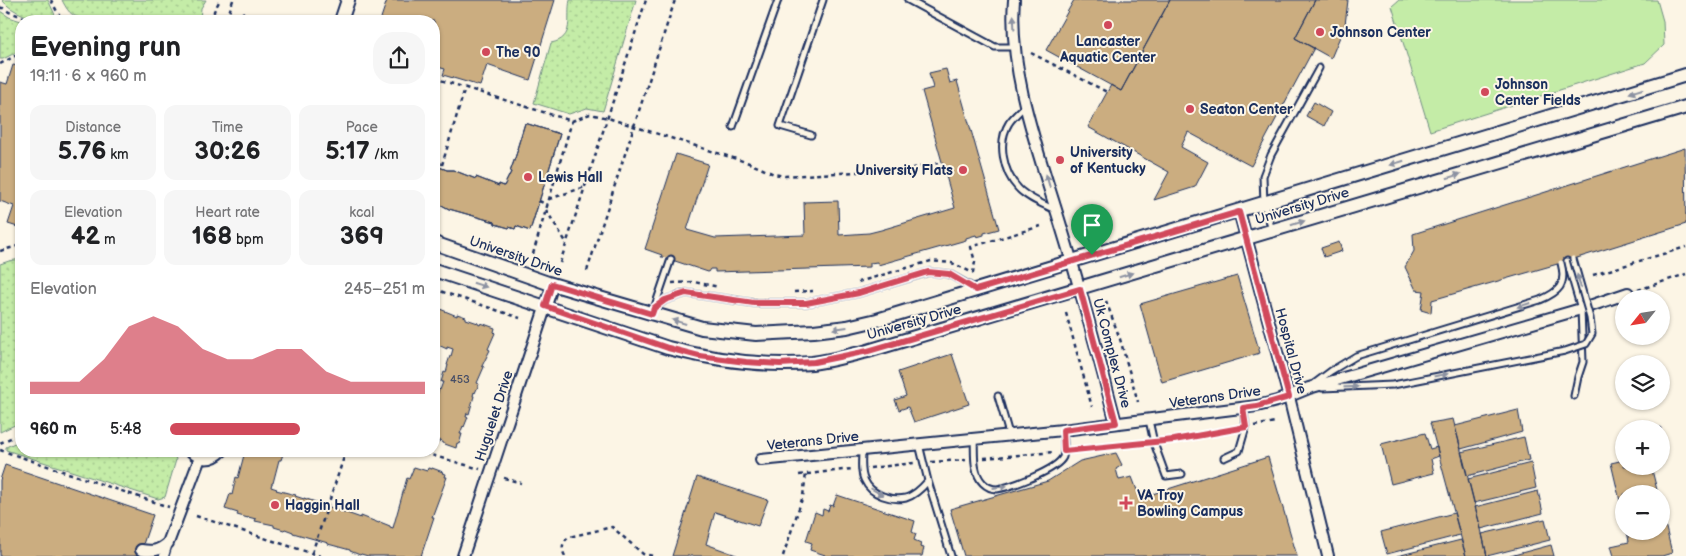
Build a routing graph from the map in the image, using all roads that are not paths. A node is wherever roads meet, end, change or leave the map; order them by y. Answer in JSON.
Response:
{"nodes":[{"id":1,"x":348,"y":0,"type":"edge"},
{"id":2,"x":778,"y":0,"type":"edge"},
{"id":3,"x":823,"y":0,"type":"edge"},
{"id":4,"x":908,"y":0,"type":"edge"},
{"id":5,"x":1014,"y":0,"type":"edge"},
{"id":6,"x":343,"y":15,"type":"edge"},
{"id":7,"x":1016,"y":47,"type":"junction"},
{"id":8,"x":1319,"y":68,"type":"dead end"},
{"id":9,"x":1686,"y":75,"type":"edge"},
{"id":10,"x":1026,"y":105,"type":"junction"},
{"id":11,"x":1686,"y":107,"type":"edge"},
{"id":12,"x":733,"y":127,"type":"dead end"},
{"id":13,"x":811,"y":135,"type":"dead end"},
{"id":14,"x":1264,"y":204,"type":"junction"},
{"id":15,"x":1057,"y":212,"type":"junction"},
{"id":16,"x":1239,"y":212,"type":"junction"},
{"id":17,"x":1272,"y":231,"type":"junction"},
{"id":18,"x":1246,"y":238,"type":"junction"},
{"id":19,"x":440,"y":245,"type":"edge"},
{"id":20,"x":671,"y":259,"type":"dead end"},
{"id":21,"x":1573,"y":259,"type":"dead end"},
{"id":22,"x":1072,"y":261,"type":"junction"},
{"id":23,"x":440,"y":272,"type":"edge"},
{"id":24,"x":552,"y":284,"type":"junction"},
{"id":25,"x":1080,"y":289,"type":"junction"},
{"id":26,"x":976,"y":290,"type":"junction"},
{"id":27,"x":1615,"y":297,"type":"edge"},
{"id":28,"x":545,"y":306,"type":"junction"},
{"id":29,"x":1581,"y":309,"type":"junction"},
{"id":30,"x":653,"y":311,"type":"junction"},
{"id":31,"x":1309,"y":388,"type":"junction"},
{"id":32,"x":998,"y":396,"type":"dead end"},
{"id":33,"x":1574,"y":396,"type":"dead end"},
{"id":34,"x":1289,"y":397,"type":"junction"},
{"id":35,"x":1243,"y":408,"type":"junction"},
{"id":36,"x":1149,"y":419,"type":"junction"},
{"id":37,"x":1116,"y":423,"type":"junction"},
{"id":38,"x":1063,"y":430,"type":"junction"},
{"id":39,"x":1009,"y":434,"type":"junction"},
{"id":40,"x":974,"y":438,"type":"junction"},
{"id":41,"x":919,"y":444,"type":"junction"},
{"id":42,"x":862,"y":450,"type":"junction"},
{"id":43,"x":213,"y":457,"type":"edge"},
{"id":44,"x":200,"y":458,"type":"joint"},
{"id":45,"x":1224,"y":458,"type":"dead end"},
{"id":46,"x":761,"y":460,"type":"dead end"},
{"id":47,"x":1182,"y":474,"type":"dead end"},
{"id":48,"x":928,"y":481,"type":"junction"},
{"id":49,"x":168,"y":543,"type":"junction"},
{"id":50,"x":141,"y":550,"type":"dead end"},
{"id":51,"x":164,"y":556,"type":"edge"},
{"id":52,"x":463,"y":556,"type":"edge"},
{"id":53,"x":951,"y":556,"type":"edge"},
{"id":54,"x":1328,"y":556,"type":"edge"}],
"edges":[{"from":1,"to":6,"type":"street"},
{"from":2,"to":12,"type":"lane"},
{"from":3,"to":13,"type":"lane"},
{"from":4,"to":7,"type":"lane"},
{"from":7,"to":5,"type":"street","name":"Uk Complex Drive","one_way":true},
{"from":7,"to":10,"type":"street","name":"Uk Complex Drive"},
{"from":8,"to":14,"type":"lane"},
{"from":9,"to":14,"type":"street","name":"University Drive","one_way":true},
{"from":15,"to":10,"type":"street","name":"Uk Complex Drive","one_way":true},
{"from":10,"to":15,"type":"lane"},
{"from":17,"to":11,"type":"street","name":"University Drive","one_way":true},
{"from":14,"to":16,"type":"street","name":"University Drive"},
{"from":14,"to":17,"type":"lane"},
{"from":15,"to":22,"type":"street","name":"Uk Complex Drive"},
{"from":16,"to":18,"type":"street","name":"Hospital Drive"},
{"from":16,"to":22,"type":"street","name":"University Drive"},
{"from":17,"to":18,"type":"street","name":"University Drive"},
{"from":25,"to":18,"type":"street","name":"University Drive","one_way":true},
{"from":18,"to":34,"type":"street","name":"Hospital Drive"},
{"from":19,"to":24,"type":"street","name":"University Drive"},
{"from":20,"to":30,"type":"lane"},
{"from":31,"to":21,"type":"lane","one_way":true,"bridge":true},
{"from":22,"to":25,"type":"street","name":"Uk Complex Drive"},
{"from":22,"to":26,"type":"street","name":"University Drive"},
{"from":23,"to":28,"type":"street","name":"University Drive","one_way":true},
{"from":24,"to":28,"type":"street","name":"Huguelet Drive"},
{"from":24,"to":30,"type":"street","name":"University Drive"},
{"from":25,"to":28,"type":"street","name":"University Drive"},
{"from":25,"to":37,"type":"street","name":"Uk Complex Drive"},
{"from":26,"to":30,"type":"street","name":"University Drive","one_way":true},
{"from":26,"to":30,"type":"lane"},
{"from":27,"to":29,"type":"street","name":"Veterans Drive"},
{"from":28,"to":52,"type":"street","name":"Huguelet Drive"},
{"from":29,"to":31,"type":"street","name":"Veterans Drive"},
{"from":29,"to":31,"type":"lane","one_way":true,"bridge":true},
{"from":29,"to":33,"type":"lane"},
{"from":31,"to":34,"type":"street","name":"Veterans Drive"},
{"from":32,"to":39,"type":"lane"},
{"from":34,"to":35,"type":"street","name":"Veterans Drive"},
{"from":34,"to":54,"type":"street","name":"Hospital Drive"},
{"from":35,"to":36,"type":"street","name":"Veterans Drive"},
{"from":35,"to":45,"type":"lane"},
{"from":36,"to":37,"type":"street","name":"Veterans Drive"},
{"from":36,"to":47,"type":"lane"},
{"from":37,"to":38,"type":"street","name":"Veterans Drive"},
{"from":38,"to":39,"type":"street","name":"Veterans Drive"},
{"from":40,"to":38,"type":"lane","one_way":true},
{"from":39,"to":40,"type":"street","name":"Veterans Drive"},
{"from":40,"to":41,"type":"street","name":"Veterans Drive"},
{"from":41,"to":42,"type":"street","name":"Veterans Drive"},
{"from":41,"to":48,"type":"lane"},
{"from":42,"to":46,"type":"street","name":"Veterans Drive"},
{"from":42,"to":48,"type":"lane","one_way":true},
{"from":43,"to":44,"type":"street"},
{"from":44,"to":49,"type":"street"},
{"from":48,"to":53,"type":"lane"},
{"from":49,"to":50,"type":"street"},
{"from":49,"to":51,"type":"street"}]}
